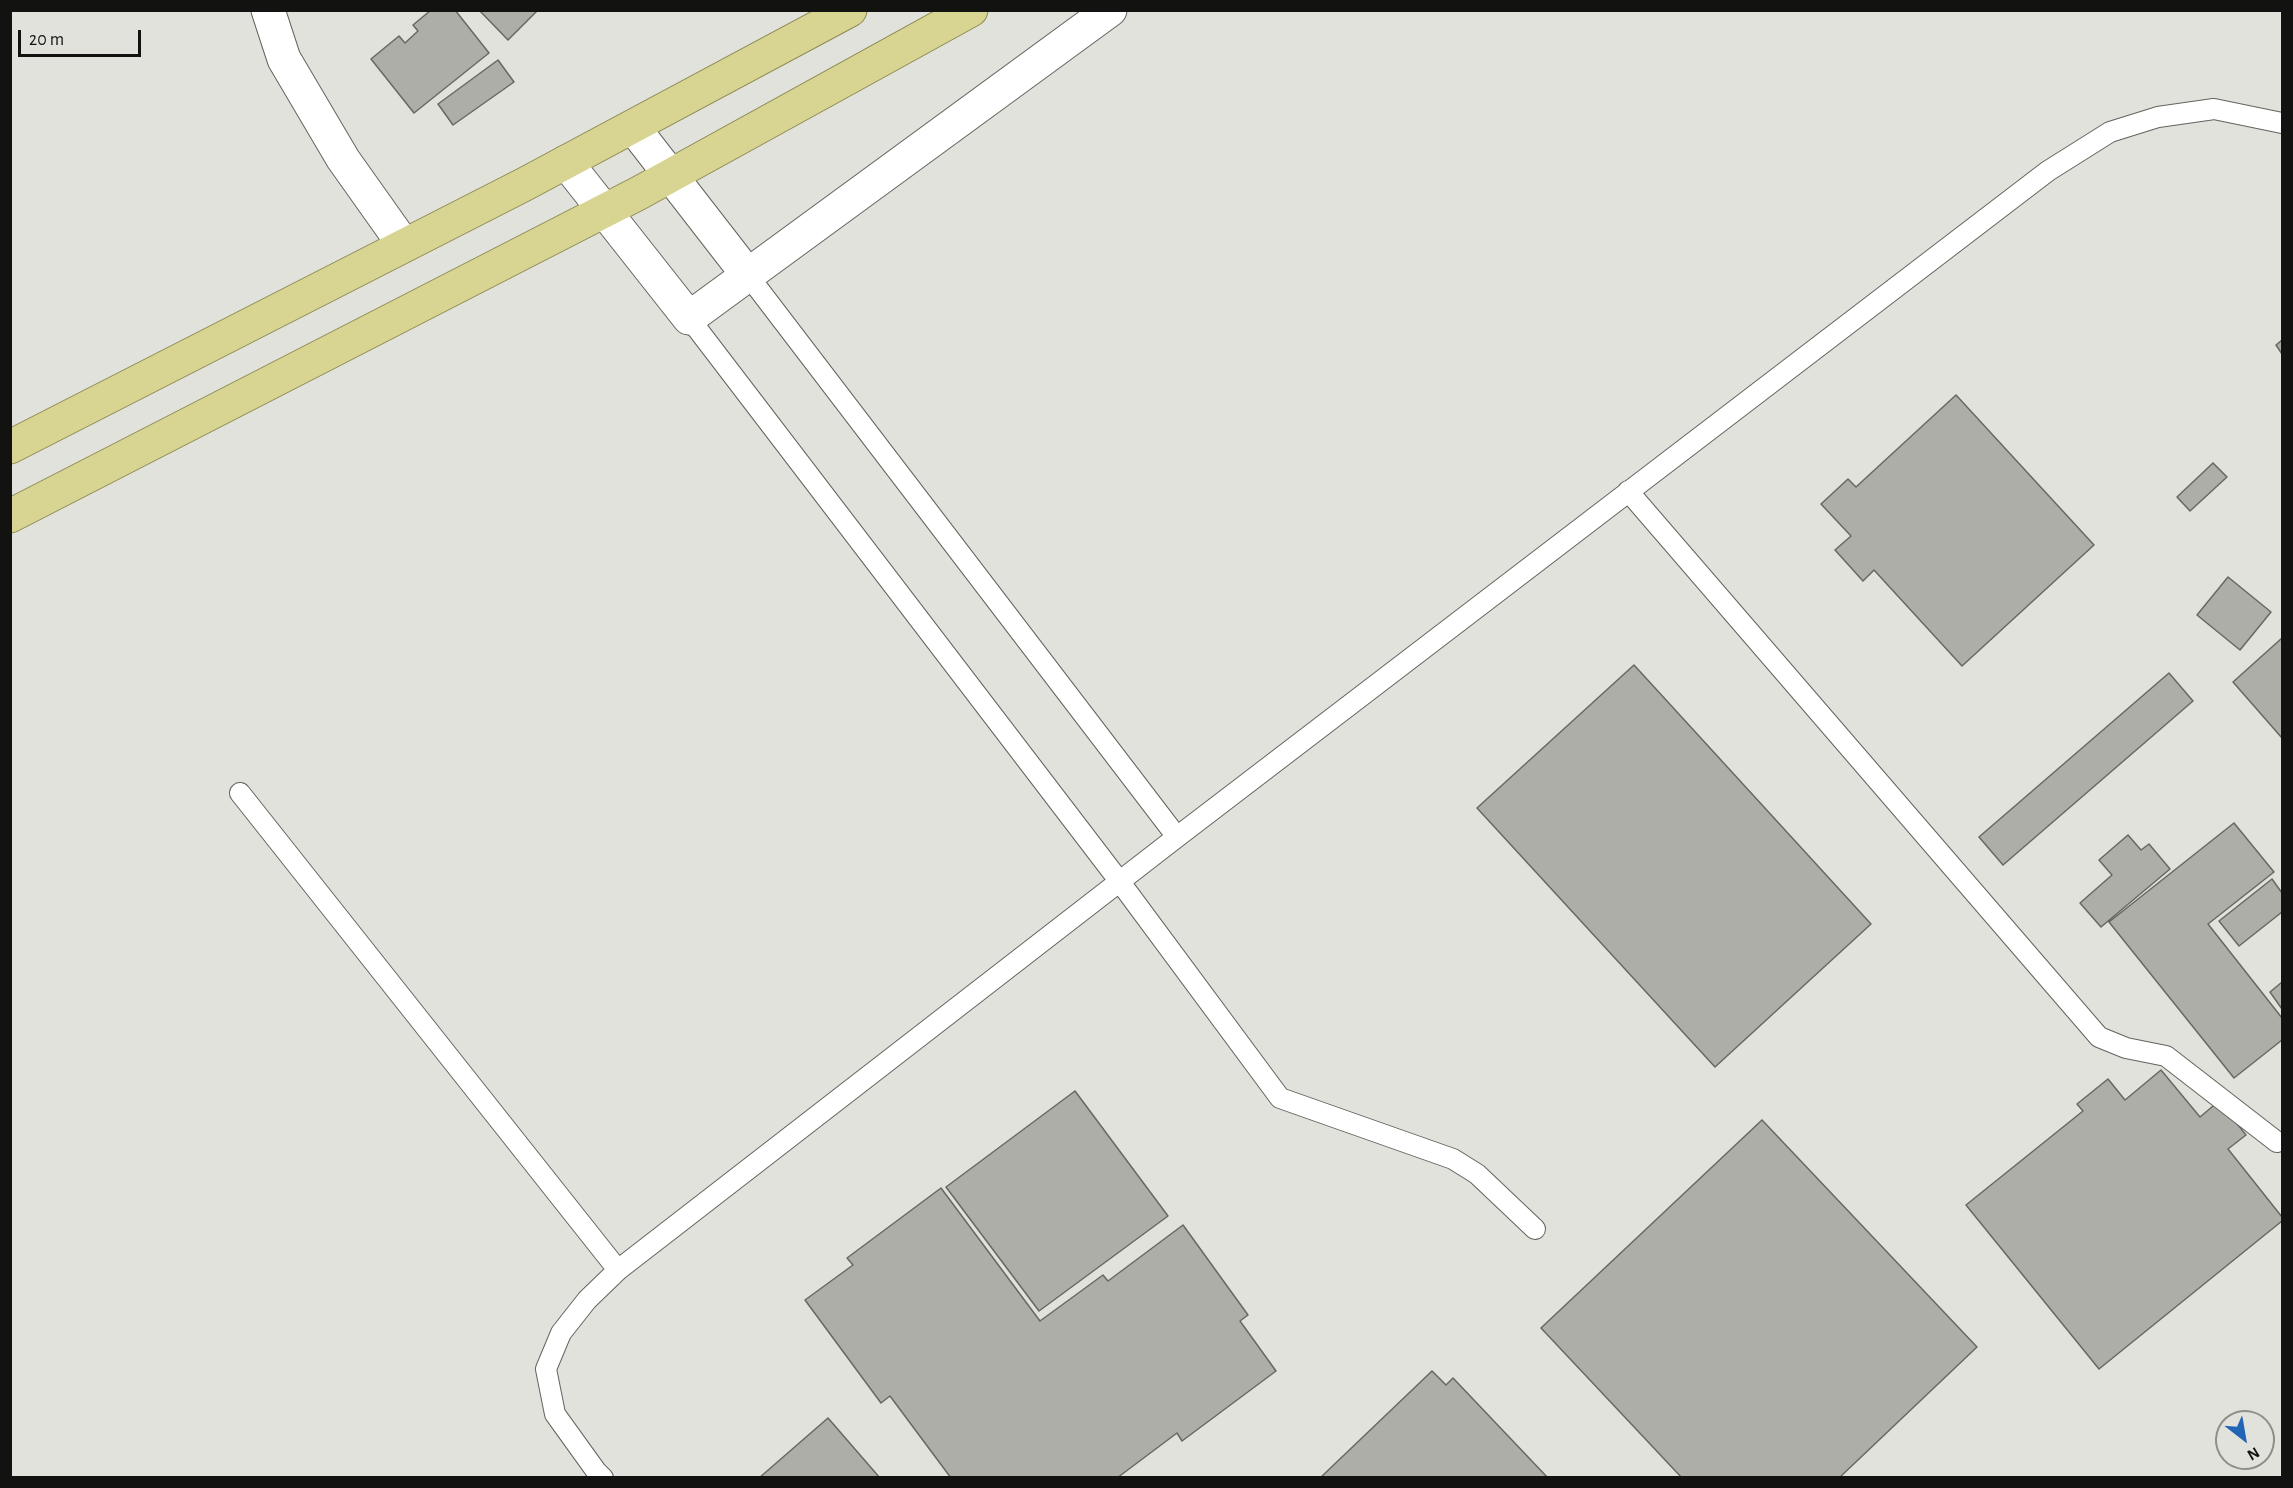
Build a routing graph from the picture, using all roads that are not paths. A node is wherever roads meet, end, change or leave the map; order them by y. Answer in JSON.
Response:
{"nodes":[{"id":1,"x":268,"y":10,"type":"edge"},
{"id":2,"x":850,"y":10,"type":"edge"},
{"id":3,"x":971,"y":10,"type":"edge"},
{"id":4,"x":1110,"y":10,"type":"edge"},
{"id":5,"x":2283,"y":123,"type":"edge"},
{"id":6,"x":633,"y":127,"type":"junction"},
{"id":7,"x":566,"y":162,"type":"junction"},
{"id":8,"x":671,"y":175,"type":"junction"},
{"id":9,"x":606,"y":210,"type":"junction"},
{"id":10,"x":404,"y":245,"type":"junction"},
{"id":11,"x":747,"y":274,"type":"junction"},
{"id":12,"x":689,"y":318,"type":"junction"},
{"id":13,"x":10,"y":447,"type":"edge"},
{"id":14,"x":1628,"y":492,"type":"junction"},
{"id":15,"x":10,"y":516,"type":"edge"},
{"id":16,"x":240,"y":793,"type":"dead end"},
{"id":17,"x":1177,"y":837,"type":"junction"},
{"id":18,"x":1120,"y":882,"type":"junction"},
{"id":19,"x":2277,"y":1142,"type":"dead end"},
{"id":20,"x":1535,"y":1229,"type":"dead end"},
{"id":21,"x":618,"y":1270,"type":"junction"},
{"id":22,"x":603,"y":1478,"type":"edge"}],
"edges":[{"from":1,"to":10,"type":"street"},
{"from":2,"to":6,"type":"highway"},
{"from":3,"to":8,"type":"highway"},
{"from":4,"to":11,"type":"street"},
{"from":5,"to":14,"type":"lane"},
{"from":6,"to":7,"type":"highway"},
{"from":6,"to":8,"type":"street"},
{"from":7,"to":9,"type":"street"},
{"from":7,"to":10,"type":"highway"},
{"from":8,"to":9,"type":"highway"},
{"from":8,"to":11,"type":"street"},
{"from":9,"to":12,"type":"street"},
{"from":9,"to":15,"type":"highway"},
{"from":10,"to":13,"type":"highway"},
{"from":11,"to":12,"type":"street"},
{"from":11,"to":17,"type":"lane"},
{"from":12,"to":18,"type":"lane"},
{"from":14,"to":17,"type":"lane"},
{"from":14,"to":19,"type":"lane"},
{"from":16,"to":21,"type":"lane"},
{"from":17,"to":18,"type":"lane"},
{"from":18,"to":20,"type":"lane"},
{"from":18,"to":21,"type":"lane"},
{"from":21,"to":22,"type":"lane"}]}
